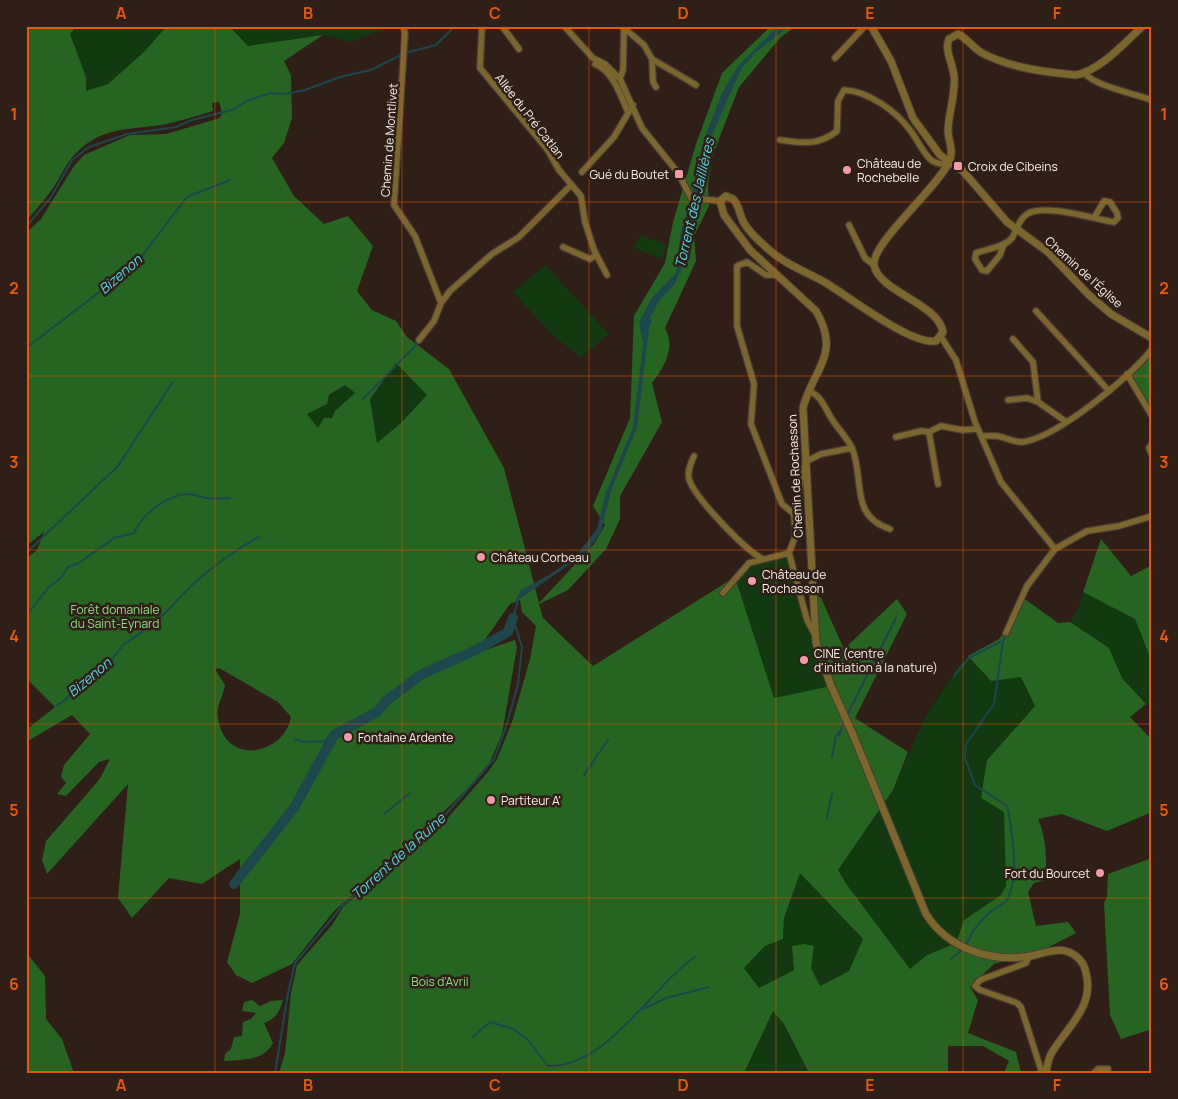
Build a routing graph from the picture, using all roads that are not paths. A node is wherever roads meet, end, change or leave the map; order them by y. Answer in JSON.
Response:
{"nodes":[{"id":1,"x":403,"y":26,"type":"edge"},
{"id":2,"x":482,"y":26,"type":"edge"},
{"id":3,"x":502,"y":26,"type":"edge"},
{"id":4,"x":564,"y":26,"type":"edge"},
{"id":5,"x":864,"y":26,"type":"edge"},
{"id":6,"x":871,"y":26,"type":"edge"},
{"id":7,"x":1143,"y":26,"type":"edge"},
{"id":8,"x":624,"y":27,"type":"edge"},
{"id":9,"x":519,"y":49,"type":"dead end"},
{"id":10,"x":835,"y":58,"type":"dead end"},
{"id":11,"x":652,"y":59,"type":"junction"},
{"id":12,"x":595,"y":64,"type":"dead end"},
{"id":13,"x":1084,"y":73,"type":"junction"},
{"id":14,"x":620,"y":79,"type":"junction"},
{"id":15,"x":696,"y":85,"type":"dead end"},
{"id":16,"x":656,"y":87,"type":"dead end"},
{"id":17,"x":1152,"y":100,"type":"edge"},
{"id":18,"x":633,"y":105,"type":"junction"},
{"id":19,"x":628,"y":112,"type":"junction"},
{"id":20,"x":780,"y":140,"type":"dead end"},
{"id":21,"x":949,"y":163,"type":"junction"},
{"id":22,"x":582,"y":172,"type":"dead end"},
{"id":23,"x":572,"y":185,"type":"junction"},
{"id":24,"x":720,"y":200,"type":"junction"},
{"id":25,"x":1094,"y":218,"type":"dead end"},
{"id":26,"x":849,"y":226,"type":"dead end"},
{"id":27,"x":1015,"y":229,"type":"junction"},
{"id":28,"x":1004,"y":244,"type":"junction"},
{"id":29,"x":563,"y":247,"type":"dead end"},
{"id":30,"x":596,"y":254,"type":"junction"},
{"id":31,"x":874,"y":265,"type":"junction"},
{"id":32,"x":607,"y":275,"type":"dead end"},
{"id":33,"x":775,"y":275,"type":"junction"},
{"id":34,"x":441,"y":303,"type":"junction"},
{"id":35,"x":1036,"y":311,"type":"dead end"},
{"id":36,"x":941,"y":337,"type":"junction"},
{"id":37,"x":1152,"y":338,"type":"edge"},
{"id":38,"x":1013,"y":339,"type":"dead end"},
{"id":39,"x":418,"y":340,"type":"dead end"},
{"id":40,"x":1152,"y":349,"type":"edge"},
{"id":41,"x":1127,"y":374,"type":"junction"},
{"id":42,"x":809,"y":391,"type":"junction"},
{"id":43,"x":1109,"y":391,"type":"junction"},
{"id":44,"x":1008,"y":400,"type":"dead end"},
{"id":45,"x":1038,"y":402,"type":"junction"},
{"id":46,"x":1152,"y":416,"type":"edge"},
{"id":47,"x":1066,"y":422,"type":"junction"},
{"id":48,"x":978,"y":429,"type":"junction"},
{"id":49,"x":929,"y":432,"type":"junction"},
{"id":50,"x":982,"y":436,"type":"junction"},
{"id":51,"x":896,"y":438,"type":"dead end"},
{"id":52,"x":1152,"y":444,"type":"edge"},
{"id":53,"x":852,"y":448,"type":"junction"},
{"id":54,"x":1152,"y":455,"type":"edge"},
{"id":55,"x":694,"y":456,"type":"dead end"},
{"id":56,"x":805,"y":462,"type":"junction"},
{"id":57,"x":938,"y":484,"type":"dead end"},
{"id":58,"x":794,"y":514,"type":"junction"},
{"id":59,"x":1152,"y":516,"type":"edge"},
{"id":60,"x":890,"y":529,"type":"dead end"},
{"id":61,"x":1055,"y":549,"type":"junction"},
{"id":62,"x":789,"y":554,"type":"junction"},
{"id":63,"x":763,"y":559,"type":"junction"},
{"id":64,"x":723,"y":593,"type":"dead end"},
{"id":65,"x":814,"y":633,"type":"junction"},
{"id":66,"x":1006,"y":633,"type":"dead end"},
{"id":67,"x":1030,"y":956,"type":"junction"},
{"id":68,"x":1108,"y":1069,"type":"dead end"},
{"id":69,"x":1042,"y":1073,"type":"edge"},
{"id":70,"x":1046,"y":1073,"type":"edge"},
{"id":71,"x":1094,"y":1073,"type":"edge"}],
"edges":[{"from":1,"to":34,"type":"street","name":"Chemin de Montlivet"},
{"from":2,"to":23,"type":"street","name":"Allée du Pré Catlan"},
{"from":3,"to":9,"type":"street"},
{"from":4,"to":14,"type":"street"},
{"from":5,"to":10,"type":"street"},
{"from":6,"to":21,"type":"street","name":"Chemin de l'Église"},
{"from":7,"to":13,"type":"street"},
{"from":8,"to":11,"type":"street"},
{"from":8,"to":14,"type":"street"},
{"from":11,"to":15,"type":"street"},
{"from":11,"to":16,"type":"street"},
{"from":12,"to":19,"type":"street"},
{"from":13,"to":17,"type":"street"},
{"from":13,"to":21,"type":"street"},
{"from":14,"to":18,"type":"street"},
{"from":18,"to":19,"type":"street"},
{"from":18,"to":24,"type":"street"},
{"from":19,"to":22,"type":"street"},
{"from":20,"to":21,"type":"street"},
{"from":21,"to":27,"type":"street","name":"Chemin de l'Église"},
{"from":21,"to":31,"type":"street"},
{"from":23,"to":30,"type":"street","name":"Allée du Pré Catlan"},
{"from":23,"to":34,"type":"street"},
{"from":24,"to":33,"type":"street","name":"Chemin de Rochasson"},
{"from":24,"to":36,"type":"street"},
{"from":25,"to":27,"type":"street"},
{"from":26,"to":31,"type":"street"},
{"from":27,"to":28,"type":"street"},
{"from":27,"to":37,"type":"street","name":"Chemin de l'Église"},
{"from":28,"to":28,"type":"street"},
{"from":29,"to":30,"type":"street"},
{"from":30,"to":32,"type":"street","name":"Allée du Pré Catlan"},
{"from":31,"to":36,"type":"street"},
{"from":33,"to":42,"type":"street","name":"Chemin de Rochasson"},
{"from":33,"to":58,"type":"street"},
{"from":34,"to":39,"type":"street"},
{"from":35,"to":43,"type":"street"},
{"from":36,"to":48,"type":"street"},
{"from":38,"to":45,"type":"street"},
{"from":40,"to":41,"type":"street"},
{"from":41,"to":43,"type":"street"},
{"from":41,"to":46,"type":"street"},
{"from":42,"to":53,"type":"street"},
{"from":42,"to":56,"type":"street","name":"Chemin de Rochasson"},
{"from":43,"to":47,"type":"street"},
{"from":44,"to":45,"type":"street"},
{"from":45,"to":47,"type":"street"},
{"from":47,"to":50,"type":"street"},
{"from":48,"to":49,"type":"street"},
{"from":48,"to":50,"type":"street"},
{"from":49,"to":51,"type":"street"},
{"from":49,"to":57,"type":"street"},
{"from":50,"to":61,"type":"street"},
{"from":52,"to":54,"type":"street"},
{"from":53,"to":56,"type":"street"},
{"from":53,"to":60,"type":"street"},
{"from":55,"to":63,"type":"street"},
{"from":56,"to":58,"type":"street"},
{"from":56,"to":65,"type":"street","name":"Chemin de Rochasson"},
{"from":58,"to":62,"type":"street"},
{"from":59,"to":61,"type":"street"},
{"from":61,"to":66,"type":"street"},
{"from":62,"to":63,"type":"street"},
{"from":62,"to":65,"type":"street"},
{"from":63,"to":64,"type":"street"},
{"from":65,"to":67,"type":"street","name":"Chemin de Rochasson"},
{"from":67,"to":69,"type":"street"},
{"from":67,"to":70,"type":"street","name":"Chemin de Rochasson"},
{"from":68,"to":71,"type":"street"}]}
